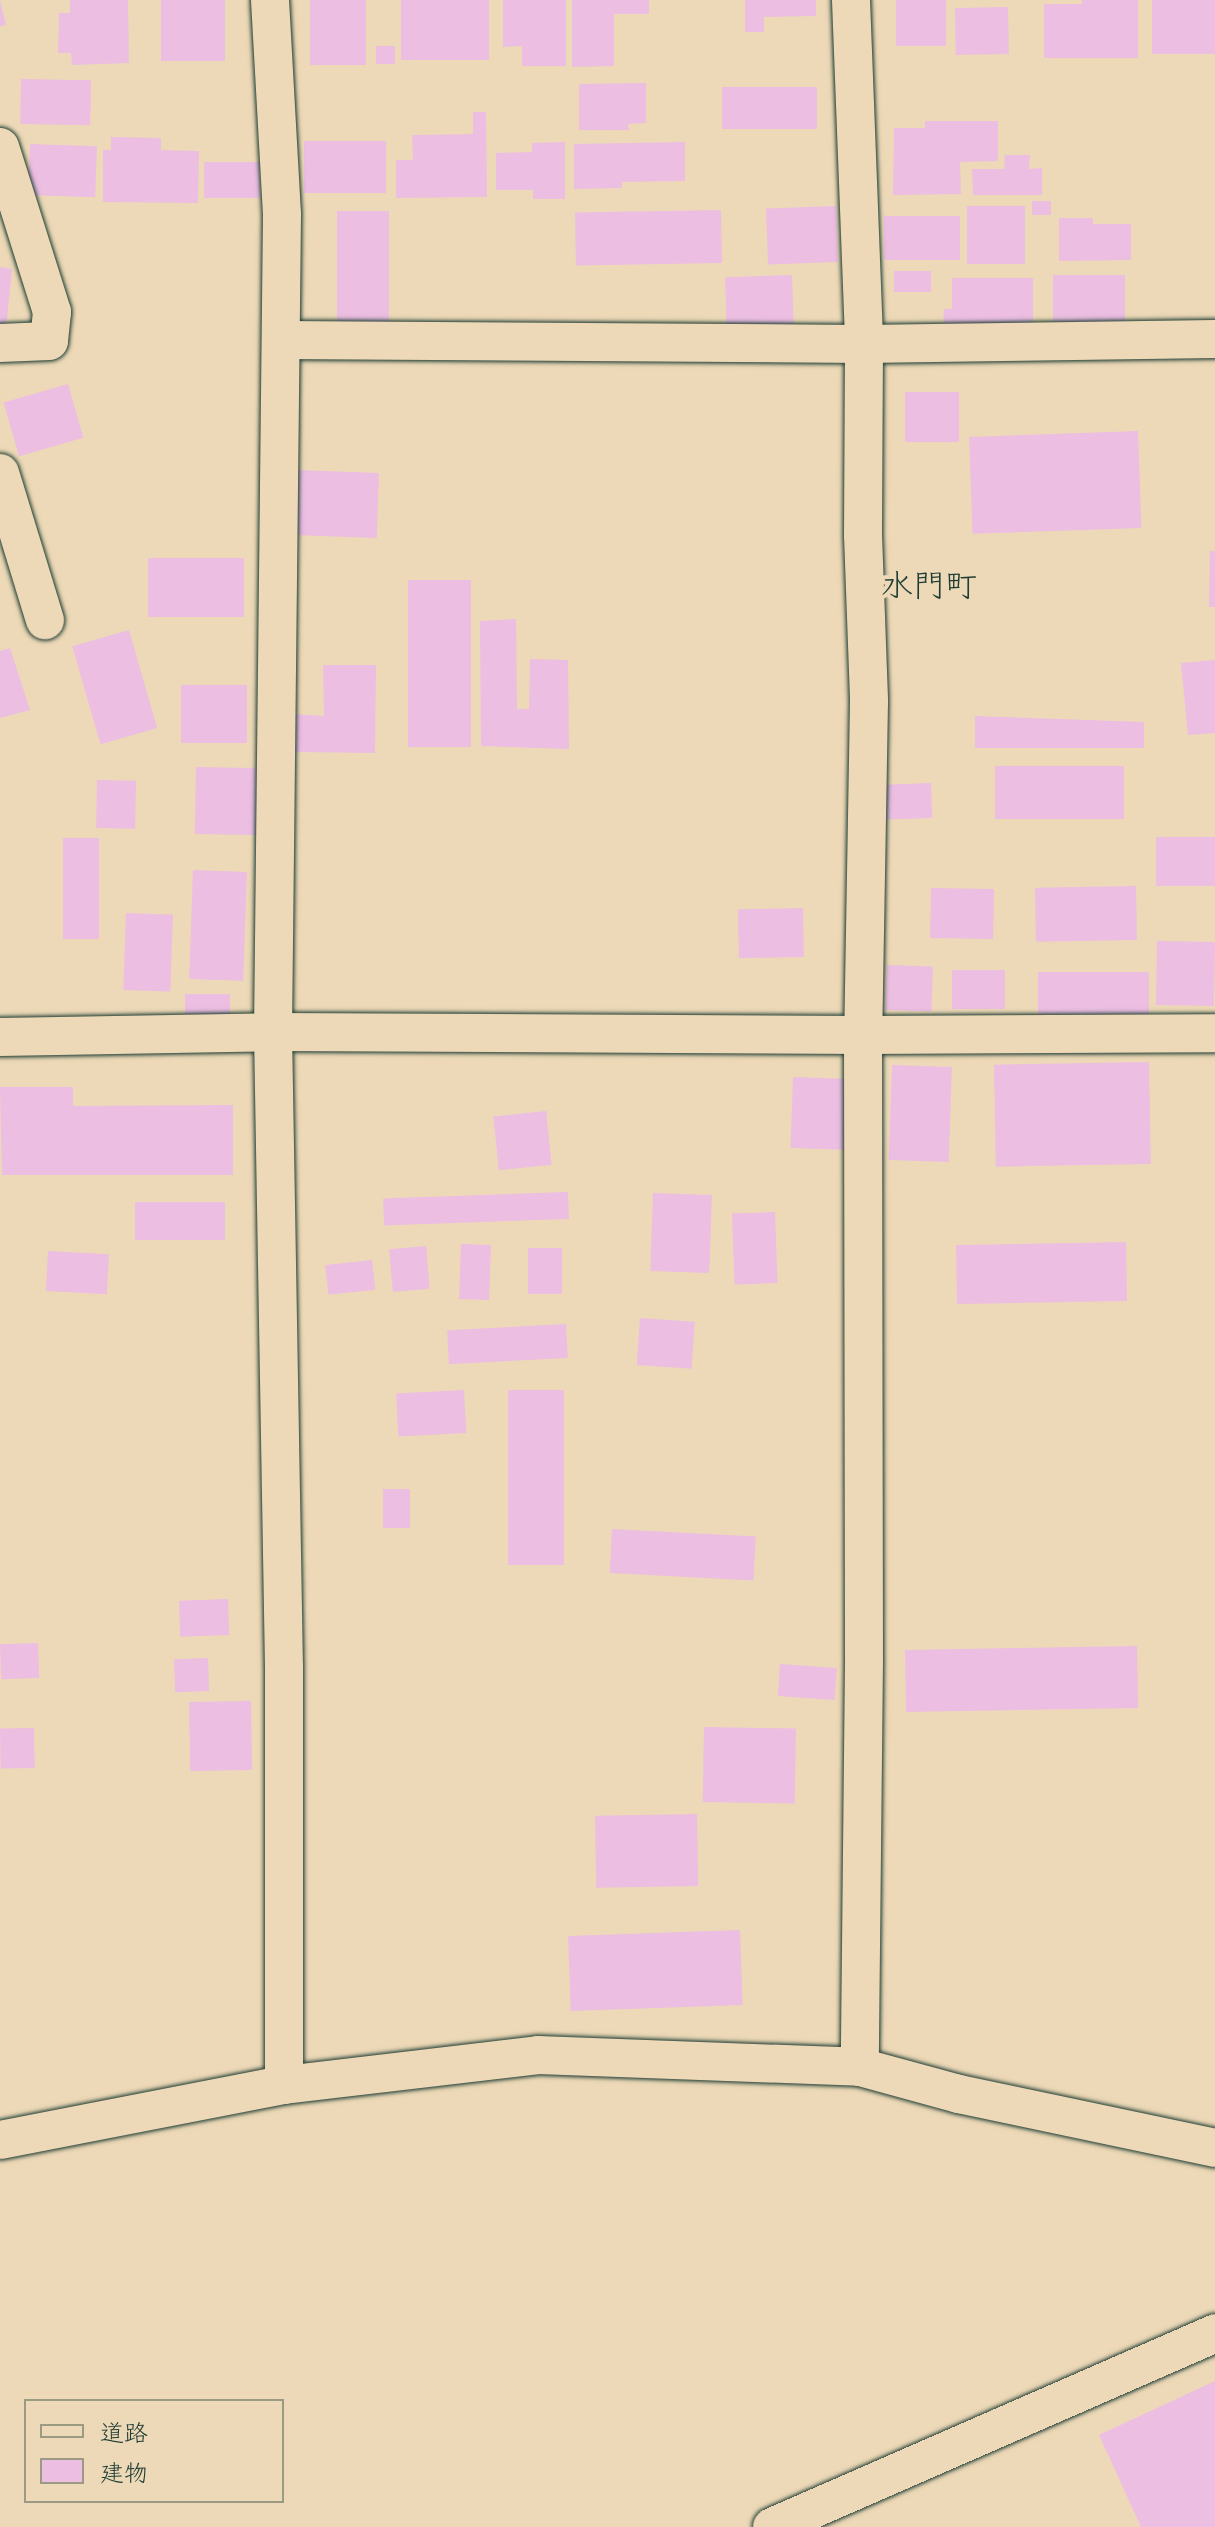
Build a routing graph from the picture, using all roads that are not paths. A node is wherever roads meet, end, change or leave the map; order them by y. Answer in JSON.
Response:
{"nodes":[{"id":1,"x":270,"y":0,"type":"edge"},
{"id":2,"x":851,"y":0,"type":"edge"},
{"id":3,"x":0,"y":147,"type":"edge"},
{"id":4,"x":1215,"y":339,"type":"edge"},
{"id":5,"x":281,"y":340,"type":"junction"},
{"id":6,"x":0,"y":343,"type":"edge"},
{"id":7,"x":864,"y":344,"type":"junction"},
{"id":8,"x":0,"y":473,"type":"edge"},
{"id":9,"x":45,"y":620,"type":"dead end"},
{"id":10,"x":273,"y":1032,"type":"junction"},
{"id":11,"x":1215,"y":1033,"type":"edge"},
{"id":12,"x":863,"y":1035,"type":"junction"},
{"id":13,"x":0,"y":1037,"type":"edge"},
{"id":14,"x":860,"y":2067,"type":"junction"},
{"id":15,"x":284,"y":2085,"type":"junction"},
{"id":16,"x":0,"y":2140,"type":"edge"},
{"id":17,"x":1215,"y":2148,"type":"edge"},
{"id":18,"x":1215,"y":2333,"type":"edge"},
{"id":19,"x":772,"y":2527,"type":"edge"}],
"edges":[{"from":1,"to":5,"type":"street"},
{"from":2,"to":7,"type":"street"},
{"from":3,"to":6,"type":"street"},
{"from":4,"to":7,"type":"street"},
{"from":5,"to":7,"type":"street"},
{"from":5,"to":10,"type":"street"},
{"from":7,"to":12,"type":"street"},
{"from":8,"to":9,"type":"street"},
{"from":10,"to":12,"type":"street"},
{"from":10,"to":13,"type":"street"},
{"from":10,"to":15,"type":"street"},
{"from":11,"to":12,"type":"street"},
{"from":12,"to":14,"type":"street"},
{"from":14,"to":15,"type":"street"},
{"from":14,"to":17,"type":"street"},
{"from":15,"to":16,"type":"street"},
{"from":18,"to":19,"type":"street"}]}
